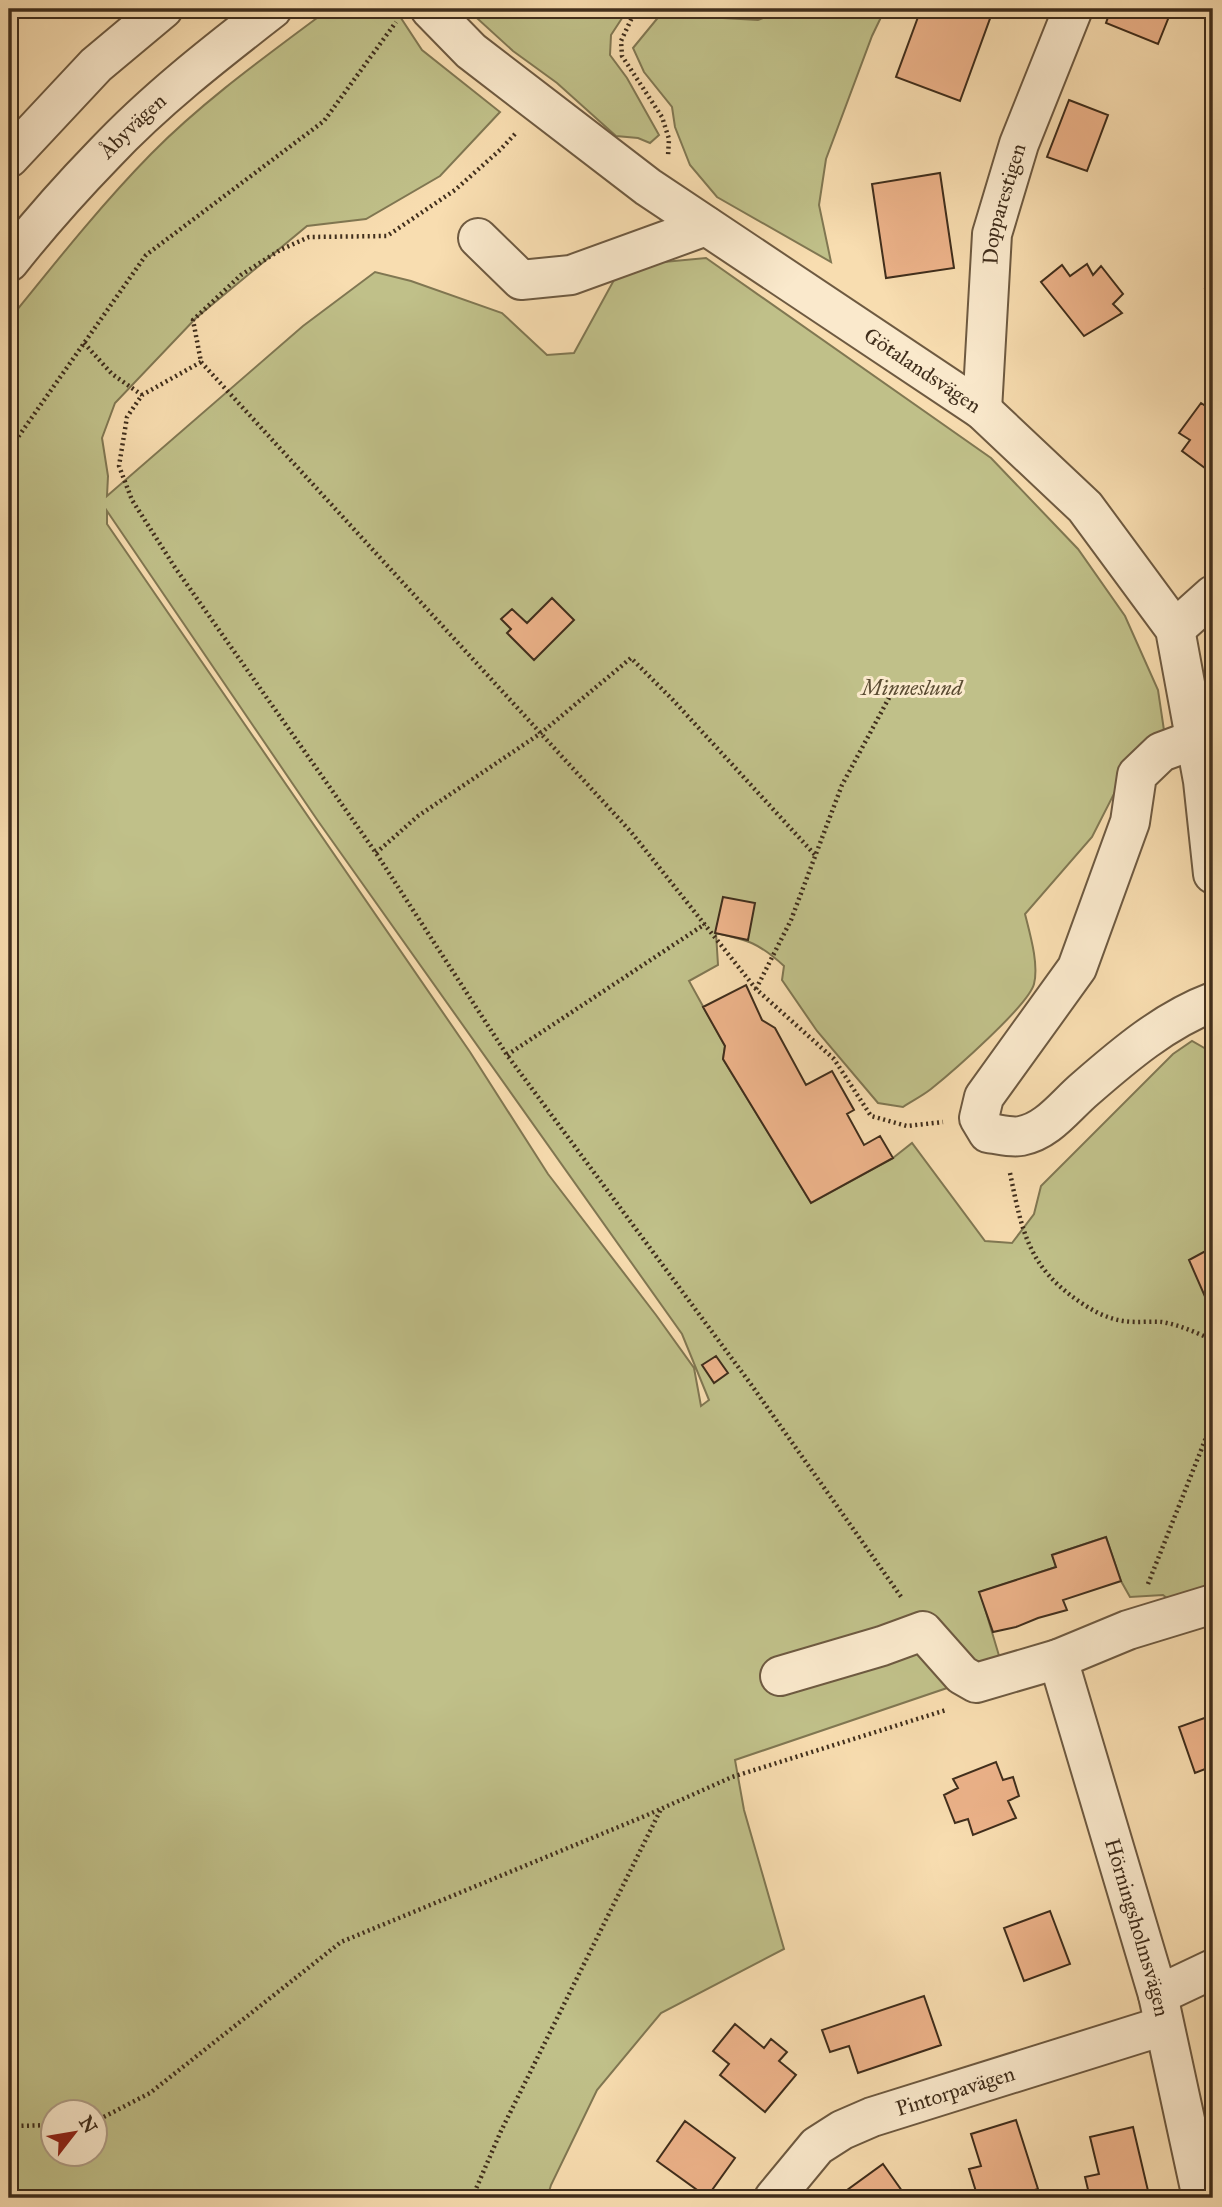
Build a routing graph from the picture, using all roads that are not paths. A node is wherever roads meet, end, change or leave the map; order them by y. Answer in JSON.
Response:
{"nodes":[{"id":1,"x":163,"y":9,"type":"edge"},
{"id":2,"x":272,"y":9,"type":"edge"},
{"id":3,"x":1073,"y":9,"type":"edge"},
{"id":4,"x":415,"y":13,"type":"edge"},
{"id":5,"x":9,"y":158,"type":"edge"},
{"id":6,"x":706,"y":226,"type":"junction"},
{"id":7,"x":478,"y":238,"type":"dead end"},
{"id":8,"x":9,"y":262,"type":"edge"},
{"id":9,"x":982,"y":410,"type":"junction"},
{"id":10,"x":1213,"y":595,"type":"edge"},
{"id":11,"x":1174,"y":629,"type":"junction"},
{"id":12,"x":1196,"y":739,"type":"junction"},
{"id":13,"x":1213,"y":874,"type":"edge"},
{"id":14,"x":1213,"y":1002,"type":"edge"},
{"id":15,"x":1213,"y":1604,"type":"edge"},
{"id":16,"x":1058,"y":1659,"type":"junction"},
{"id":17,"x":780,"y":1676,"type":"dead end"},
{"id":18,"x":1213,"y":1969,"type":"edge"},
{"id":19,"x":1161,"y":2010,"type":"junction"},
{"id":20,"x":774,"y":2198,"type":"edge"},
{"id":21,"x":1202,"y":2198,"type":"edge"}],
"edges":[{"from":1,"to":5,"type":"street"},
{"from":2,"to":8,"type":"street","name":"Åbyvägen"},
{"from":3,"to":9,"type":"street","name":"Dopparestigen"},
{"from":4,"to":6,"type":"street","name":"Götalandsvägen"},
{"from":6,"to":7,"type":"street"},
{"from":6,"to":9,"type":"street","name":"Götalandsvägen"},
{"from":9,"to":11,"type":"street","name":"Götalandsvägen"},
{"from":10,"to":11,"type":"street"},
{"from":11,"to":12,"type":"street","name":"Götalandsvägen"},
{"from":12,"to":13,"type":"street","name":"Götalandsvägen"},
{"from":12,"to":14,"type":"street"},
{"from":15,"to":16,"type":"street"},
{"from":16,"to":17,"type":"street"},
{"from":16,"to":19,"type":"street","name":"Hörningsholmsvägen"},
{"from":18,"to":19,"type":"street","name":"Pintorpavägen"},
{"from":19,"to":20,"type":"street","name":"Pintorpavägen"},
{"from":19,"to":21,"type":"street","name":"Hörningsholmsvägen"}]}
